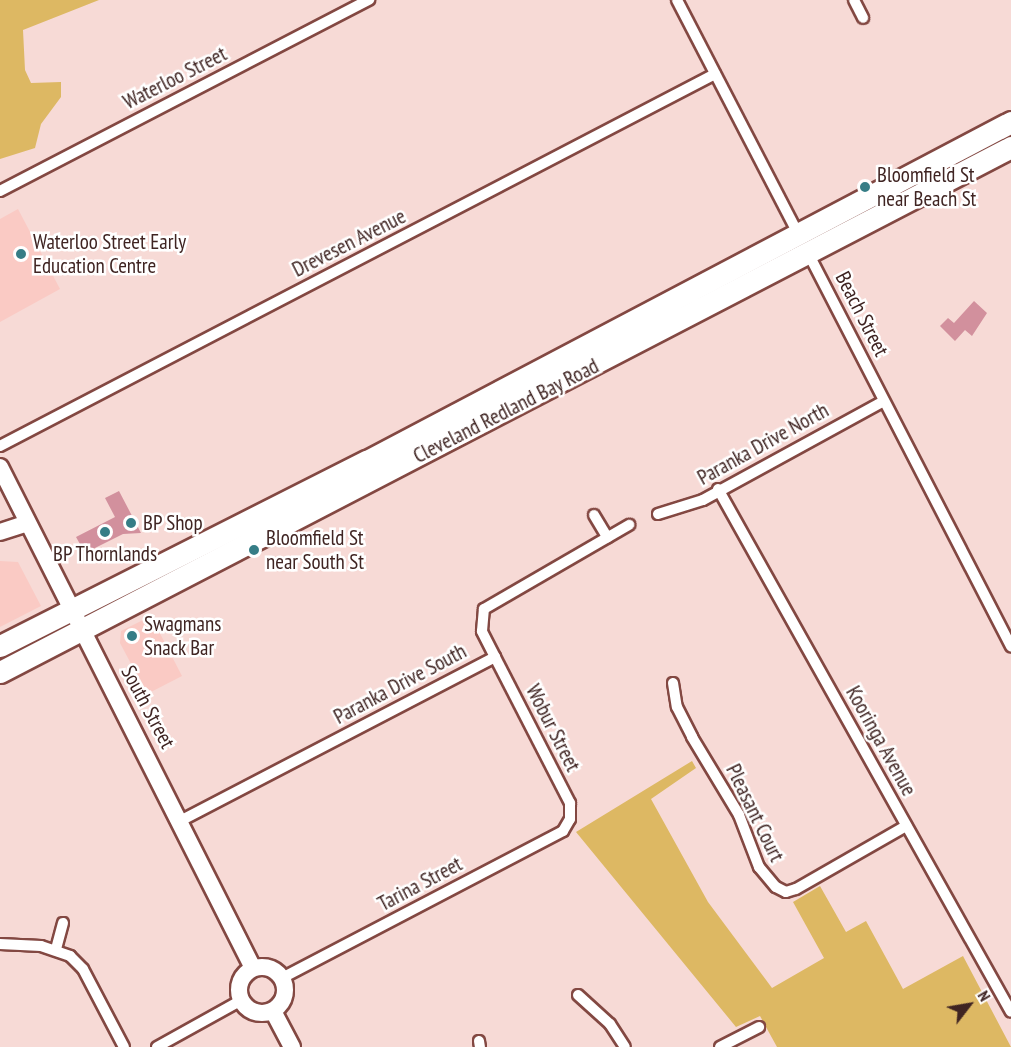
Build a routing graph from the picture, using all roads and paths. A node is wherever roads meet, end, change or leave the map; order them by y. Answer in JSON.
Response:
{"nodes":[{"id":1,"x":369,"y":0,"type":"edge"},
{"id":2,"x":677,"y":0,"type":"edge"},
{"id":3,"x":854,"y":0,"type":"edge"},
{"id":4,"x":863,"y":18,"type":"dead end"},
{"id":5,"x":716,"y":74,"type":"junction"},
{"id":6,"x":1011,"y":122,"type":"edge"},
{"id":7,"x":1011,"y":147,"type":"edge"},
{"id":8,"x":0,"y":191,"type":"edge"},
{"id":9,"x":798,"y":234,"type":"junction"},
{"id":10,"x":809,"y":254,"type":"junction"},
{"id":11,"x":884,"y":400,"type":"junction"},
{"id":12,"x":0,"y":446,"type":"edge"},
{"id":13,"x":0,"y":467,"type":"edge"},
{"id":14,"x":718,"y":489,"type":"junction"},
{"id":15,"x":658,"y":514,"type":"dead end"},
{"id":16,"x":594,"y":515,"type":"dead end"},
{"id":17,"x":27,"y":523,"type":"junction"},
{"id":18,"x":629,"y":525,"type":"dead end"},
{"id":19,"x":0,"y":532,"type":"edge"},
{"id":20,"x":607,"y":537,"type":"junction"},
{"id":21,"x":71,"y":609,"type":"junction"},
{"id":22,"x":83,"y":631,"type":"junction"},
{"id":23,"x":0,"y":646,"type":"edge"},
{"id":24,"x":1011,"y":646,"type":"edge"},
{"id":25,"x":495,"y":657,"type":"junction"},
{"id":26,"x":0,"y":672,"type":"edge"},
{"id":27,"x":673,"y":683,"type":"dead end"},
{"id":28,"x":570,"y":819,"type":"joint"},
{"id":29,"x":182,"y":820,"type":"junction"},
{"id":30,"x":906,"y":826,"type":"junction"},
{"id":31,"x":63,"y":924,"type":"dead end"},
{"id":32,"x":0,"y":944,"type":"edge"},
{"id":33,"x":56,"y":949,"type":"junction"},
{"id":34,"x":253,"y":968,"type":"junction"},
{"id":35,"x":282,"y":978,"type":"junction"},
{"id":36,"x":578,"y":995,"type":"dead end"},
{"id":37,"x":240,"y":1001,"type":"junction"},
{"id":38,"x":273,"y":1011,"type":"junction"},
{"id":39,"x":1011,"y":1012,"type":"edge"},
{"id":40,"x":759,"y":1027,"type":"dead end"},
{"id":41,"x":124,"y":1047,"type":"edge"},
{"id":42,"x":157,"y":1047,"type":"edge"},
{"id":43,"x":292,"y":1047,"type":"edge"},
{"id":44,"x":625,"y":1047,"type":"edge"},
{"id":45,"x":720,"y":1047,"type":"edge"}],
"edges":[{"from":1,"to":8,"type":"street","name":"Waterloo Street"},
{"from":2,"to":5,"type":"street","name":"Beach Street"},
{"from":3,"to":4,"type":"street"},
{"from":5,"to":9,"type":"street","name":"Beach Street"},
{"from":5,"to":12,"type":"street","name":"Drevesen Avenue"},
{"from":6,"to":9,"type":"highway","name":"Cleveland Redland Bay Road"},
{"from":7,"to":10,"type":"highway","name":"Cleveland Redland Bay Road"},
{"from":9,"to":10,"type":"street","name":"Beach Street"},
{"from":9,"to":21,"type":"highway","name":"Cleveland Redland Bay Road"},
{"from":10,"to":11,"type":"street","name":"Beach Street"},
{"from":10,"to":22,"type":"highway","name":"Cleveland Redland Bay Road"},
{"from":11,"to":14,"type":"street","name":"Paranka Drive North"},
{"from":11,"to":24,"type":"street","name":"Beach Street"},
{"from":13,"to":17,"type":"street","name":"South Street"},
{"from":14,"to":15,"type":"street","name":"Paranka Drive North"},
{"from":14,"to":30,"type":"street","name":"Kooringa Avenue"},
{"from":16,"to":20,"type":"street"},
{"from":17,"to":19,"type":"street"},
{"from":17,"to":21,"type":"street","name":"South Street"},
{"from":18,"to":20,"type":"street","name":"Paranka Drive South"},
{"from":20,"to":25,"type":"street","name":"Paranka Drive South"},
{"from":21,"to":22,"type":"street","name":"South Street"},
{"from":21,"to":23,"type":"highway","name":"Cleveland Redland Bay Road"},
{"from":22,"to":26,"type":"highway","name":"Cleveland Redland Bay Road"},
{"from":22,"to":29,"type":"street","name":"South Street"},
{"from":25,"to":28,"type":"street","name":"Wobur Street"},
{"from":25,"to":29,"type":"street","name":"Paranka Drive South"},
{"from":27,"to":30,"type":"street","name":"Pleasant Court"},
{"from":28,"to":35,"type":"street","name":"Tarina Street"},
{"from":29,"to":34,"type":"street","name":"South Street"},
{"from":30,"to":39,"type":"street","name":"Kooringa Avenue"},
{"from":31,"to":33,"type":"street"},
{"from":32,"to":33,"type":"street"},
{"from":33,"to":41,"type":"street"},
{"from":34,"to":35,"type":"street"},
{"from":34,"to":37,"type":"street"},
{"from":35,"to":38,"type":"street"},
{"from":36,"to":44,"type":"street"},
{"from":37,"to":38,"type":"street"},
{"from":37,"to":42,"type":"street"},
{"from":38,"to":43,"type":"street"},
{"from":40,"to":45,"type":"street"}]}
